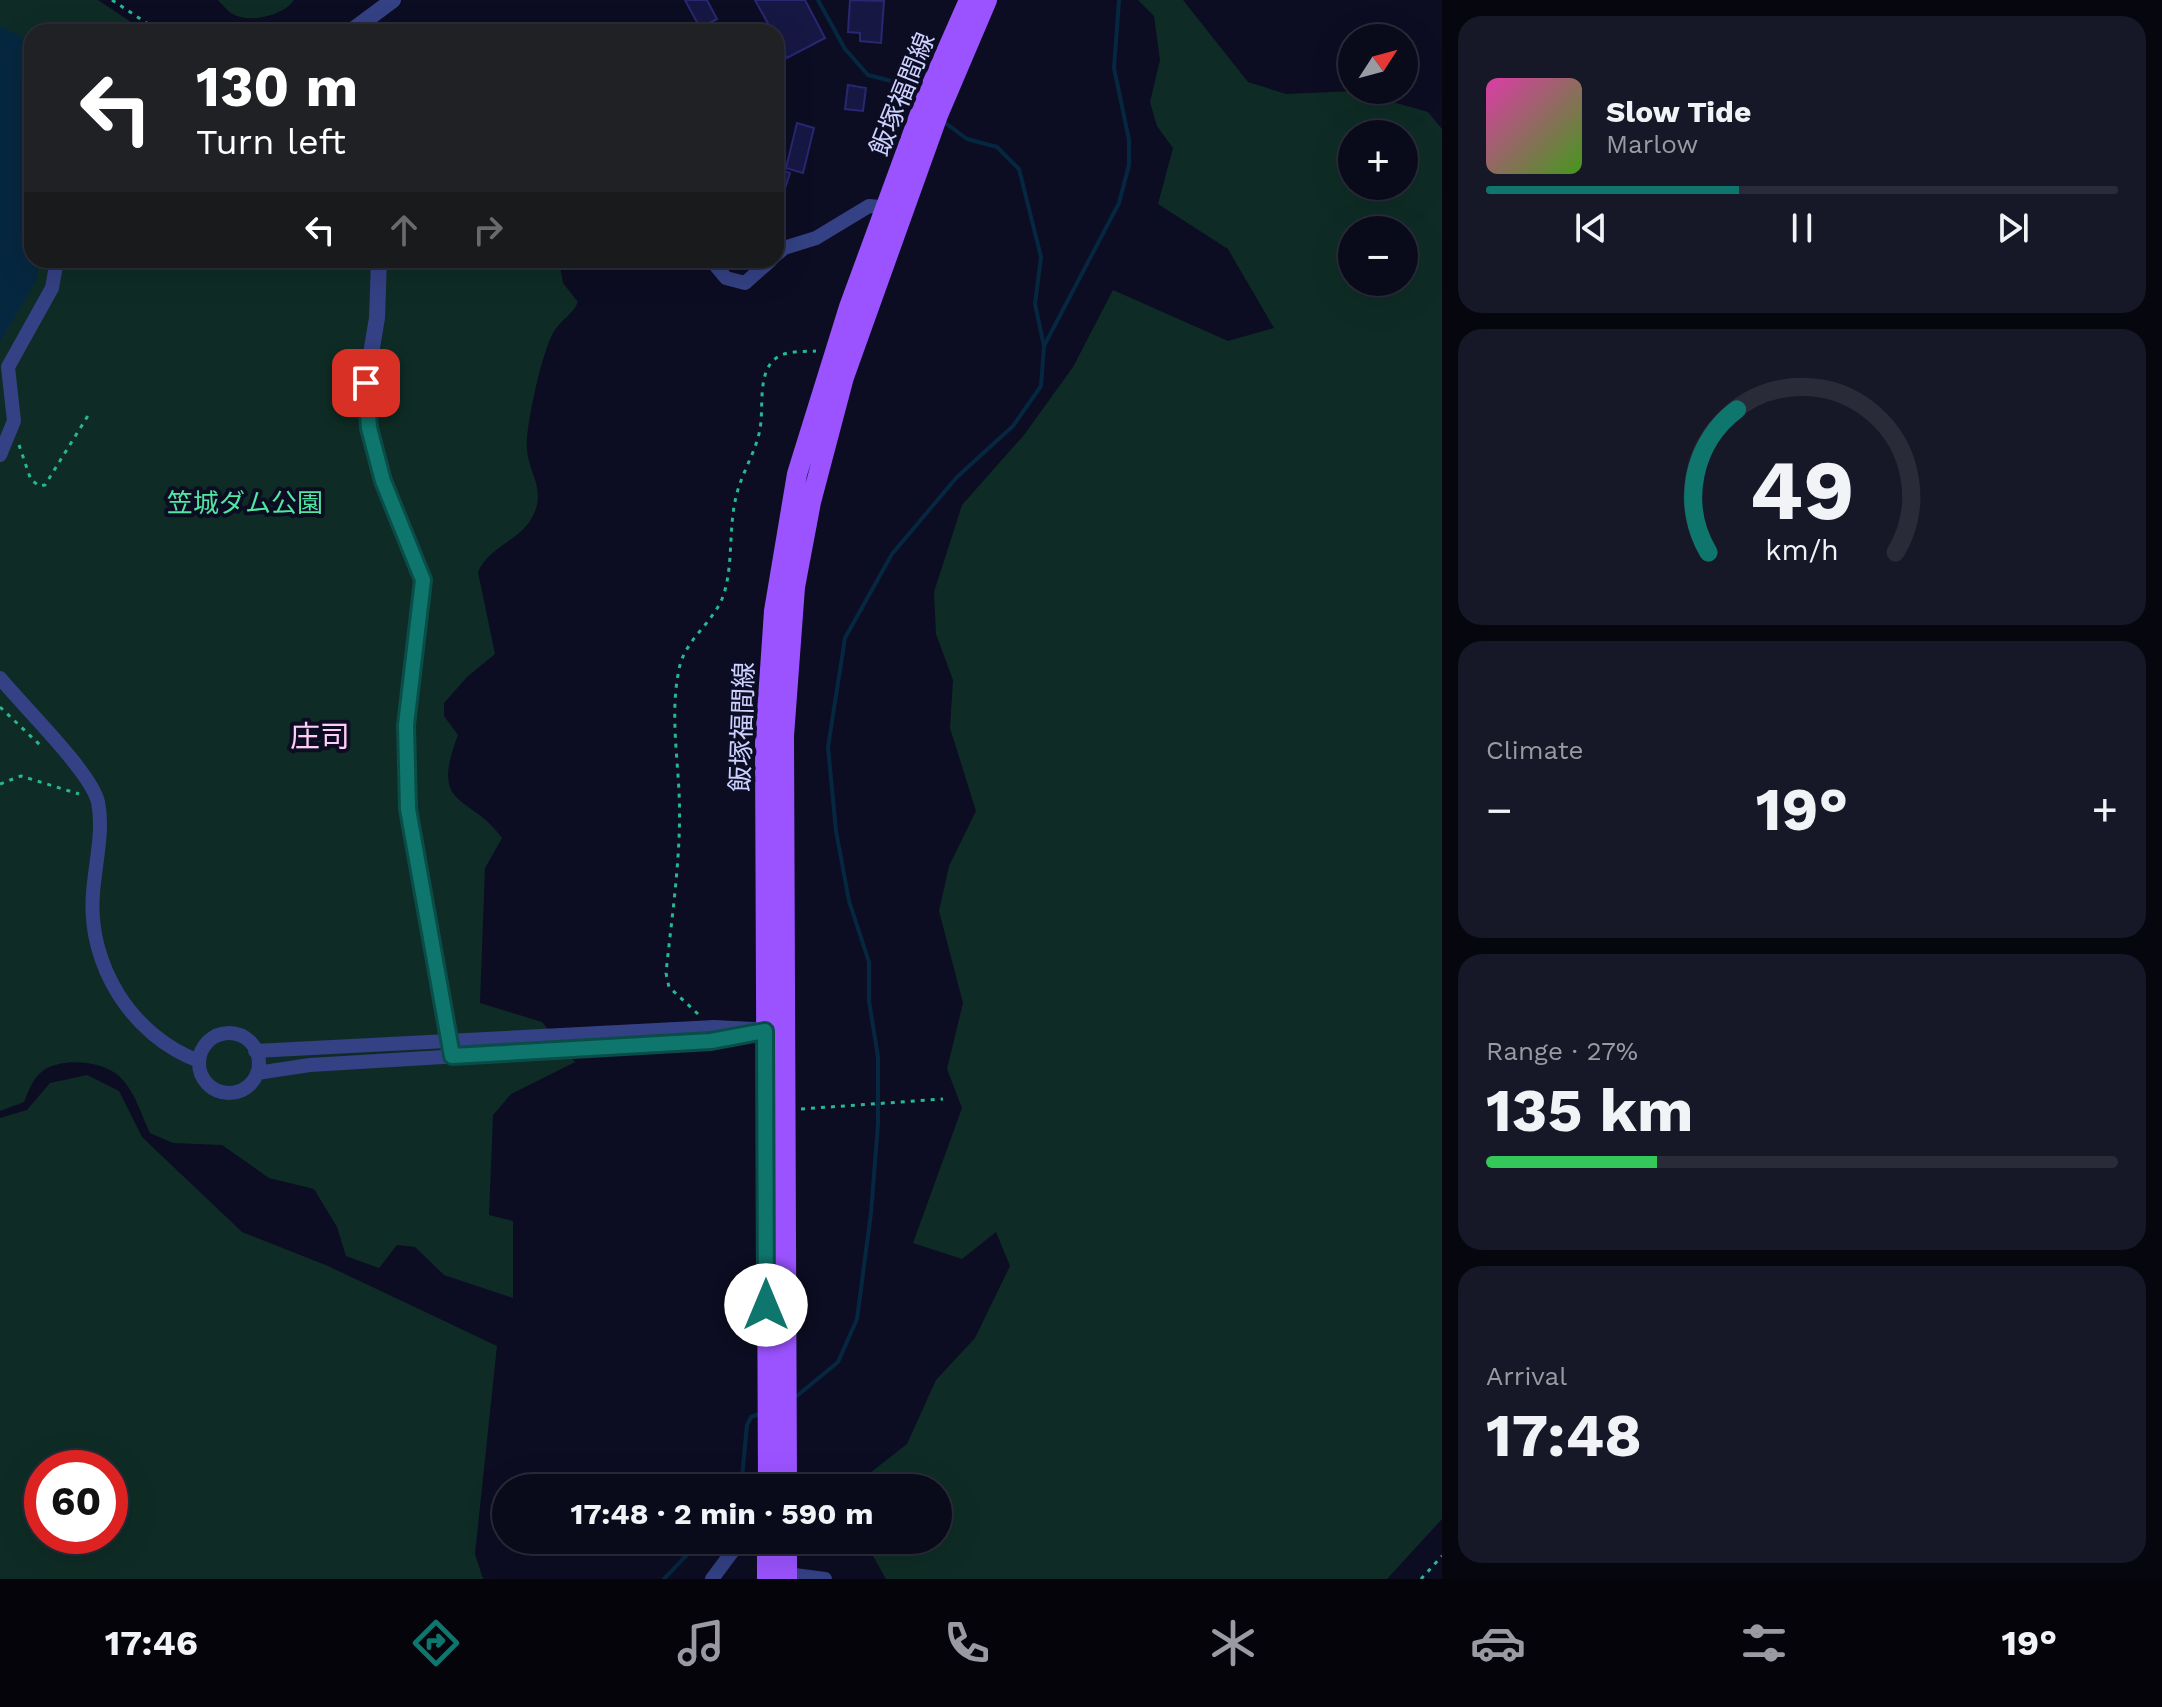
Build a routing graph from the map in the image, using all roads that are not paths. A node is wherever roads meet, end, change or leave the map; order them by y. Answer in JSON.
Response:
{"nodes":[{"id":1,"x":393,"y":0,"type":"edge"},
{"id":2,"x":969,"y":0,"type":"edge"},
{"id":3,"x":987,"y":0,"type":"edge"},
{"id":4,"x":361,"y":24,"type":"edge"},
{"id":5,"x":937,"y":94,"type":"junction"},
{"id":6,"x":894,"y":210,"type":"junction"},
{"id":7,"x":784,"y":248,"type":"edge"},
{"id":8,"x":56,"y":268,"type":"edge"},
{"id":9,"x":379,"y":268,"type":"edge"},
{"id":10,"x":718,"y":268,"type":"edge"},
{"id":11,"x":762,"y":268,"type":"edge"},
{"id":12,"x":0,"y":455,"type":"edge"},
{"id":13,"x":0,"y":678,"type":"edge"},
{"id":14,"x":775,"y":1030,"type":"junction"},
{"id":15,"x":451,"y":1049,"type":"junction"},
{"id":16,"x":255,"y":1051,"type":"junction"},
{"id":17,"x":199,"y":1061,"type":"junction"},
{"id":18,"x":257,"y":1073,"type":"junction"},
{"id":19,"x":768,"y":1474,"type":"edge"},
{"id":20,"x":787,"y":1474,"type":"edge"},
{"id":21,"x":731,"y":1554,"type":"edge"},
{"id":22,"x":767,"y":1554,"type":"edge"},
{"id":23,"x":787,"y":1554,"type":"edge"},
{"id":24,"x":787,"y":1576,"type":"edge"},
{"id":25,"x":712,"y":1579,"type":"edge"},
{"id":26,"x":767,"y":1579,"type":"edge"},
{"id":27,"x":825,"y":1579,"type":"edge"}],
"edges":[{"from":1,"to":4,"type":"street"},
{"from":2,"to":5,"type":"main road","name":"飯塚福間線"},
{"from":3,"to":5,"type":"main road","name":"飯塚福間線"},
{"from":5,"to":6,"type":"main road","name":"飯塚福間線"},
{"from":6,"to":7,"type":"street"},
{"from":6,"to":14,"type":"main road","name":"飯塚福間線"},
{"from":6,"to":14,"type":"main road","name":"飯塚福間線"},
{"from":8,"to":12,"type":"street"},
{"from":9,"to":15,"type":"street"},
{"from":10,"to":11,"type":"street"},
{"from":13,"to":17,"type":"street"},
{"from":14,"to":15,"type":"street"},
{"from":14,"to":15,"type":"street"},
{"from":14,"to":19,"type":"main road","name":"飯塚福間線"},
{"from":14,"to":20,"type":"main road","name":"飯塚福間線"},
{"from":15,"to":16,"type":"street"},
{"from":15,"to":18,"type":"street"},
{"from":16,"to":17,"type":"street"},
{"from":16,"to":18,"type":"street"},
{"from":17,"to":18,"type":"street"},
{"from":21,"to":25,"type":"street"},
{"from":22,"to":26,"type":"main road"},
{"from":23,"to":24,"type":"main road"},
{"from":24,"to":27,"type":"street"}]}
